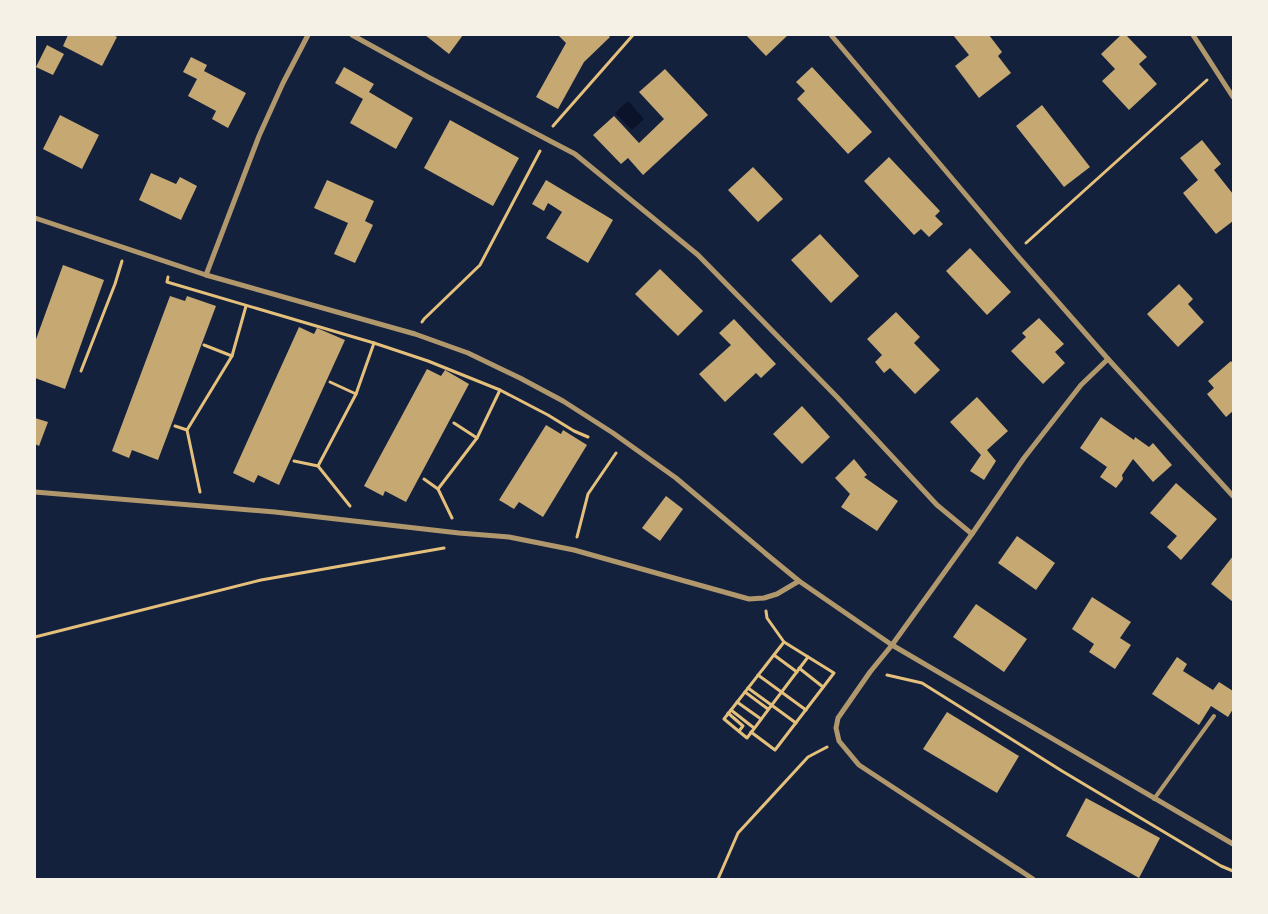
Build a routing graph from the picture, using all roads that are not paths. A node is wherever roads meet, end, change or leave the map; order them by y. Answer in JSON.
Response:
{"nodes":[{"id":1,"x":308,"y":35,"type":"edge"},
{"id":2,"x":352,"y":35,"type":"edge"},
{"id":3,"x":831,"y":35,"type":"edge"},
{"id":4,"x":1193,"y":35,"type":"edge"},
{"id":5,"x":1233,"y":97,"type":"edge"},
{"id":6,"x":35,"y":218,"type":"edge"},
{"id":7,"x":206,"y":275,"type":"junction"},
{"id":8,"x":1108,"y":359,"type":"junction"},
{"id":9,"x":35,"y":492,"type":"edge"},
{"id":10,"x":1233,"y":496,"type":"edge"},
{"id":11,"x":972,"y":534,"type":"junction"},
{"id":12,"x":799,"y":580,"type":"junction"},
{"id":13,"x":892,"y":645,"type":"junction"},
{"id":14,"x":1214,"y":716,"type":"dead end"},
{"id":15,"x":1154,"y":799,"type":"junction"},
{"id":16,"x":1233,"y":844,"type":"edge"},
{"id":17,"x":1033,"y":879,"type":"edge"}],
"edges":[{"from":1,"to":7,"type":"street"},
{"from":2,"to":11,"type":"street"},
{"from":3,"to":8,"type":"street"},
{"from":4,"to":5,"type":"street"},
{"from":6,"to":7,"type":"street"},
{"from":7,"to":12,"type":"street"},
{"from":8,"to":10,"type":"street"},
{"from":8,"to":11,"type":"street"},
{"from":9,"to":12,"type":"street"},
{"from":11,"to":13,"type":"street"},
{"from":12,"to":13,"type":"street"},
{"from":13,"to":15,"type":"street"},
{"from":13,"to":17,"type":"street"},
{"from":14,"to":15,"type":"lane"},
{"from":15,"to":16,"type":"street"}]}
